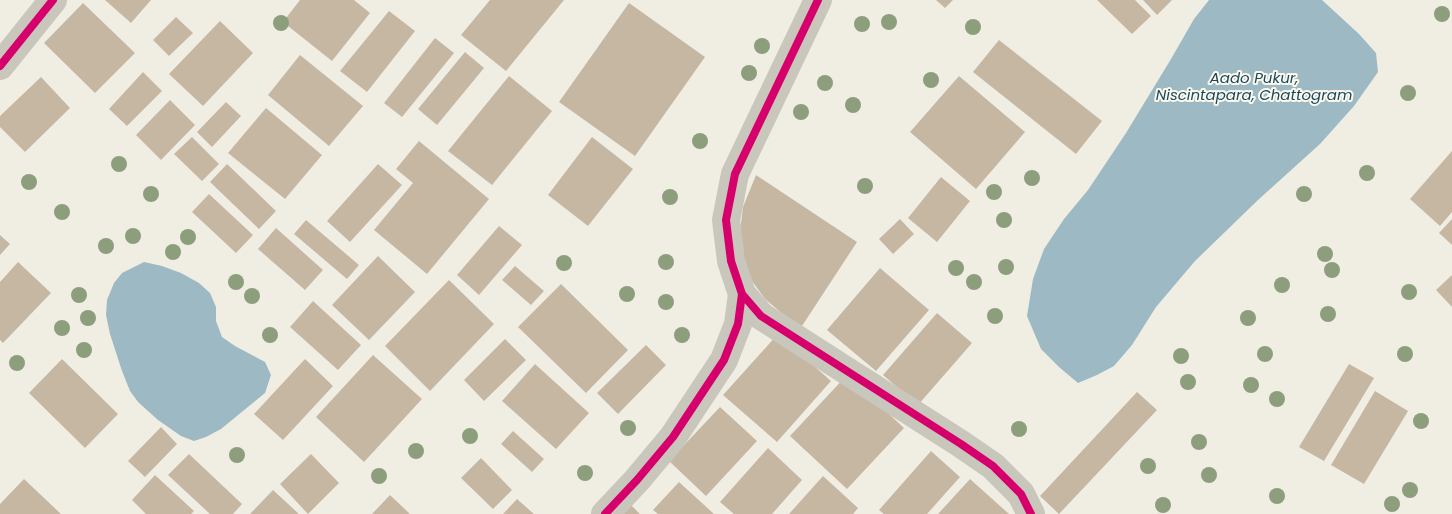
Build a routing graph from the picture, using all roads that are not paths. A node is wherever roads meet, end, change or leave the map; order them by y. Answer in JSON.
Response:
{"nodes":[{"id":1,"x":53,"y":0,"type":"edge"},
{"id":2,"x":818,"y":0,"type":"edge"},
{"id":3,"x":0,"y":66,"type":"edge"},
{"id":4,"x":742,"y":294,"type":"junction"},
{"id":5,"x":605,"y":514,"type":"edge"},
{"id":6,"x":1031,"y":514,"type":"edge"}],
"edges":[{"from":1,"to":3,"type":"street"},
{"from":2,"to":4,"type":"street"},
{"from":4,"to":5,"type":"street"},
{"from":4,"to":6,"type":"street"}]}
